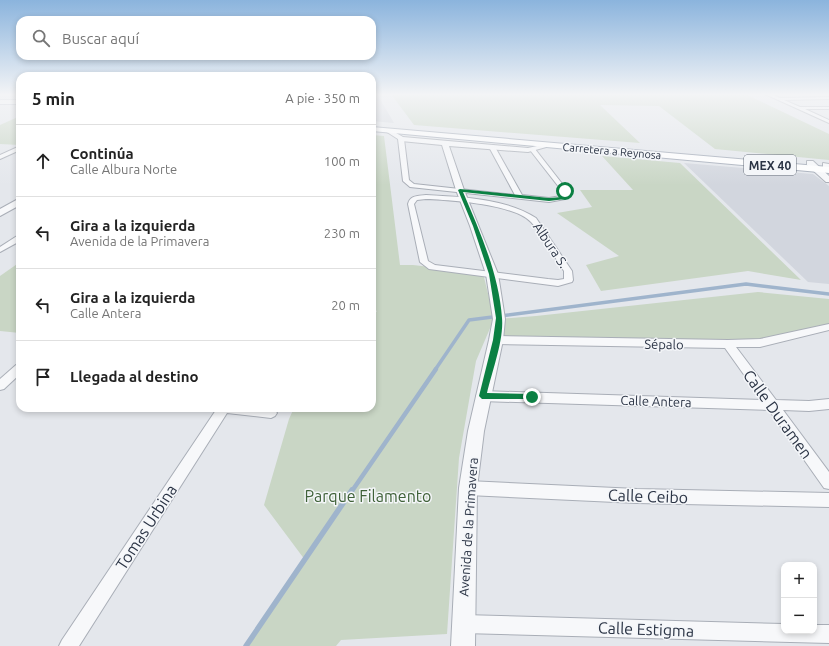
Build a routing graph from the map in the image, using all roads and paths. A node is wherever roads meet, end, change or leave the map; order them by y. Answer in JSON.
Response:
{"nodes":[{"id":1,"x":376,"y":125,"type":"edge"},
{"id":2,"x":398,"y":127,"type":"junction"},
{"id":3,"x":376,"y":129,"type":"edge"},
{"id":4,"x":376,"y":129,"type":"edge"},
{"id":5,"x":389,"y":131,"type":"junction"},
{"id":6,"x":401,"y":138,"type":"junction"},
{"id":7,"x":445,"y":143,"type":"junction"},
{"id":8,"x":546,"y":146,"type":"junction"},
{"id":9,"x":492,"y":147,"type":"junction"},
{"id":10,"x":16,"y":150,"type":"edge"},
{"id":11,"x":533,"y":150,"type":"junction"},
{"id":12,"x":0,"y":157,"type":"edge"},
{"id":13,"x":813,"y":166,"type":"junction"},
{"id":14,"x":828,"y":167,"type":"edge"},
{"id":15,"x":829,"y":180,"type":"edge"},
{"id":16,"x":463,"y":196,"type":"junction"},
{"id":17,"x":519,"y":196,"type":"junction"},
{"id":18,"x":16,"y":203,"type":"edge"},
{"id":19,"x":0,"y":213,"type":"edge"},
{"id":20,"x":16,"y":241,"type":"edge"},
{"id":21,"x":0,"y":251,"type":"edge"},
{"id":22,"x":14,"y":252,"type":"dead end"},
{"id":23,"x":492,"y":274,"type":"junction"},
{"id":24,"x":829,"y":327,"type":"edge"},
{"id":25,"x":496,"y":340,"type":"junction"},
{"id":26,"x":728,"y":344,"type":"junction"},
{"id":27,"x":16,"y":371,"type":"edge"},
{"id":28,"x":2,"y":381,"type":"edge"},
{"id":29,"x":16,"y":381,"type":"edge"},
{"id":30,"x":482,"y":396,"type":"junction"},
{"id":31,"x":771,"y":404,"type":"junction"},
{"id":32,"x":829,"y":404,"type":"edge"},
{"id":33,"x":221,"y":412,"type":"edge"},
{"id":34,"x":829,"y":483,"type":"edge"},
{"id":35,"x":468,"y":488,"type":"junction"},
{"id":36,"x":829,"y":500,"type":"edge"},
{"id":37,"x":463,"y":624,"type":"junction"},
{"id":38,"x":829,"y":634,"type":"edge"},
{"id":39,"x":68,"y":646,"type":"edge"},
{"id":40,"x":463,"y":646,"type":"edge"}],
"edges":[{"from":1,"to":2,"type":"main road","name":"Carretera a Reynosa","number":"MEX 40"},
{"from":2,"to":3,"type":"main road"},
{"from":2,"to":13,"type":"main road","name":"Carretera a Reynosa","number":"MEX 40"},
{"from":4,"to":5,"type":"main road","name":"Carretera a Reynosa","number":"MEX 40"},
{"from":5,"to":6,"type":"street"},
{"from":5,"to":8,"type":"main road","name":"Carretera a Reynosa","number":"MEX 40"},
{"from":6,"to":7,"type":"street"},
{"from":6,"to":16,"type":"street"},
{"from":7,"to":9,"type":"street"},
{"from":7,"to":16,"type":"street","name":"Avenida de la Primavera"},
{"from":8,"to":11,"type":"street"},
{"from":8,"to":13,"type":"main road","name":"Carretera a Reynosa","number":"MEX 40"},
{"from":9,"to":11,"type":"street"},
{"from":9,"to":17,"type":"street"},
{"from":10,"to":12,"type":"street"},
{"from":11,"to":17,"type":"street"},
{"from":13,"to":14,"type":"main road","name":"Carretera a Reynosa","number":"MEX 40"},
{"from":13,"to":15,"type":"street"},
{"from":16,"to":17,"type":"street"},
{"from":16,"to":23,"type":"street","name":"Avenida de la Primavera"},
{"from":16,"to":23,"type":"street"},
{"from":16,"to":23,"type":"street","name":"Albura S."},
{"from":18,"to":19,"type":"street"},
{"from":20,"to":21,"type":"street"},
{"from":21,"to":22,"type":"street"},
{"from":23,"to":25,"type":"street","name":"Avenida de la Primavera"},
{"from":24,"to":26,"type":"street","name":"Sépalo"},
{"from":25,"to":26,"type":"street","name":"Sépalo"},
{"from":25,"to":30,"type":"street","name":"Avenida de la Primavera"},
{"from":26,"to":31,"type":"street","name":"Calle Duramen"},
{"from":27,"to":28,"type":"street"},
{"from":28,"to":29,"type":"street"},
{"from":30,"to":31,"type":"street","name":"Calle Antera"},
{"from":30,"to":35,"type":"street","name":"Avenida de la Primavera"},
{"from":31,"to":32,"type":"street","name":"Calle Antera"},
{"from":31,"to":34,"type":"street","name":"Calle Duramen"},
{"from":33,"to":39,"type":"street","name":"Tomas Urbina"},
{"from":35,"to":36,"type":"street","name":"Calle Ceibo"},
{"from":35,"to":37,"type":"street","name":"Avenida de la Primavera"},
{"from":37,"to":38,"type":"street","name":"Calle Estigma"},
{"from":37,"to":40,"type":"street","name":"Avenida de la Primavera"}]}
